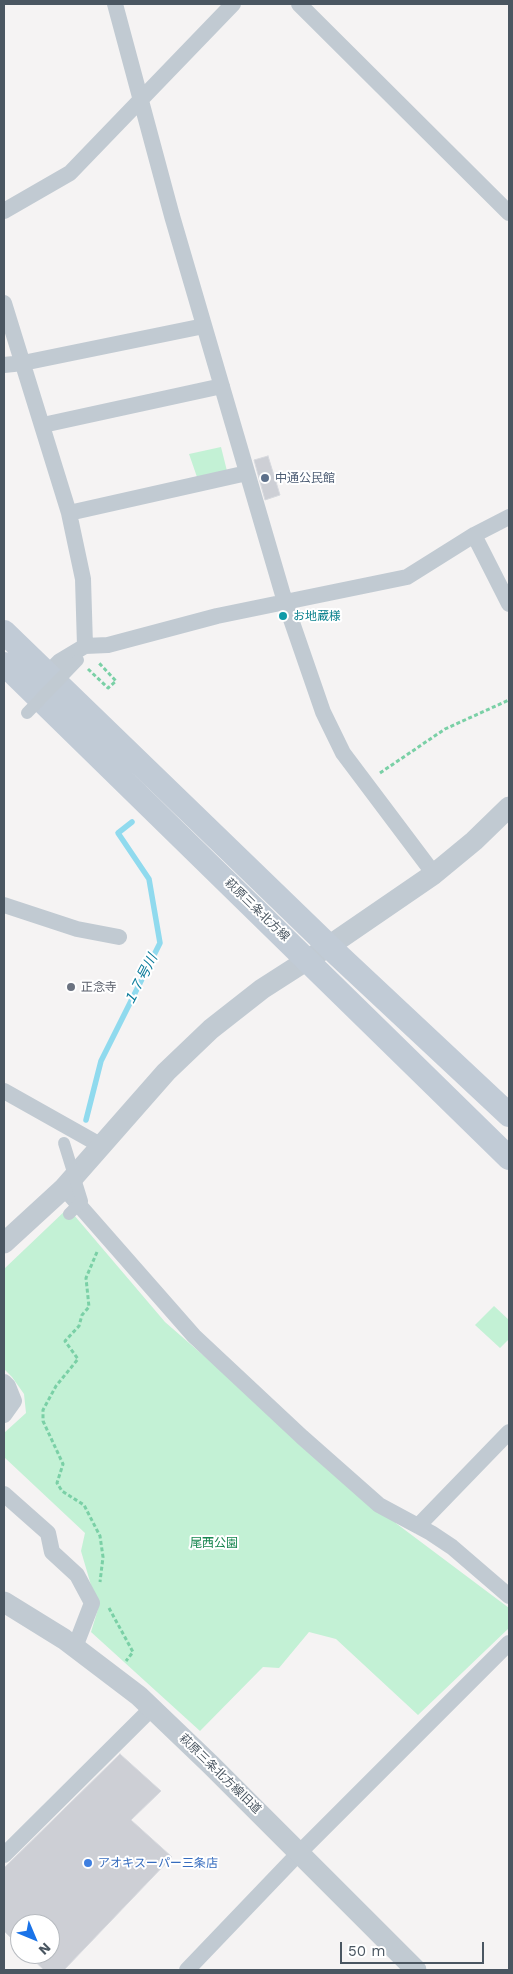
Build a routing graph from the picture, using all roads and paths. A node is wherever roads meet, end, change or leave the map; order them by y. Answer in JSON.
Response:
{"nodes":[{"id":1,"x":115,"y":4,"type":"edge"},
{"id":2,"x":233,"y":4,"type":"edge"},
{"id":3,"x":299,"y":4,"type":"edge"},
{"id":4,"x":140,"y":99,"type":"junction"},
{"id":5,"x":4,"y":211,"type":"edge"},
{"id":6,"x":509,"y":213,"type":"edge"},
{"id":7,"x":4,"y":303,"type":"edge"},
{"id":8,"x":204,"y":326,"type":"junction"},
{"id":9,"x":23,"y":363,"type":"junction"},
{"id":10,"x":4,"y":365,"type":"edge"},
{"id":11,"x":222,"y":386,"type":"junction"},
{"id":12,"x":43,"y":425,"type":"junction"},
{"id":13,"x":247,"y":473,"type":"junction"},
{"id":14,"x":69,"y":513,"type":"junction"},
{"id":15,"x":509,"y":517,"type":"edge"},
{"id":16,"x":474,"y":536,"type":"junction"},
{"id":17,"x":285,"y":602,"type":"junction"},
{"id":18,"x":509,"y":604,"type":"edge"},
{"id":19,"x":4,"y":632,"type":"edge"},
{"id":20,"x":86,"y":654,"type":"junction"},
{"id":21,"x":4,"y":664,"type":"edge"},
{"id":22,"x":47,"y":674,"type":"junction"},
{"id":23,"x":509,"y":700,"type":"edge"},
{"id":24,"x":27,"y":713,"type":"dead end"},
{"id":25,"x":365,"y":783,"type":"junction"},
{"id":26,"x":509,"y":807,"type":"edge"},
{"id":27,"x":434,"y":874,"type":"junction"},
{"id":28,"x":4,"y":905,"type":"edge"},
{"id":29,"x":119,"y":937,"type":"dead end"},
{"id":30,"x":329,"y":946,"type":"junction"},
{"id":31,"x":308,"y":960,"type":"junction"},
{"id":32,"x":4,"y":1092,"type":"edge"},
{"id":33,"x":509,"y":1115,"type":"edge"},
{"id":34,"x":64,"y":1143,"type":"dead end"},
{"id":35,"x":100,"y":1145,"type":"junction"},
{"id":36,"x":509,"y":1158,"type":"edge"},
{"id":37,"x":64,"y":1188,"type":"junction"},
{"id":38,"x":69,"y":1214,"type":"dead end"},
{"id":39,"x":4,"y":1243,"type":"edge"},
{"id":40,"x":99,"y":1244,"type":"dead end"},
{"id":41,"x":4,"y":1382,"type":"edge"},
{"id":42,"x":4,"y":1415,"type":"edge"},
{"id":43,"x":509,"y":1432,"type":"edge"},
{"id":44,"x":4,"y":1494,"type":"edge"},
{"id":45,"x":418,"y":1526,"type":"junction"},
{"id":46,"x":99,"y":1591,"type":"dead end"},
{"id":47,"x":509,"y":1596,"type":"edge"},
{"id":48,"x":104,"y":1600,"type":"dead end"},
{"id":49,"x":4,"y":1602,"type":"edge"},
{"id":50,"x":509,"y":1643,"type":"edge"},
{"id":51,"x":75,"y":1647,"type":"junction"},
{"id":52,"x":115,"y":1678,"type":"junction"},
{"id":53,"x":152,"y":1708,"type":"junction"},
{"id":54,"x":299,"y":1853,"type":"junction"},
{"id":55,"x":4,"y":1855,"type":"edge"},
{"id":56,"x":187,"y":1970,"type":"edge"},
{"id":57,"x":416,"y":1970,"type":"edge"}],
"edges":[{"from":1,"to":4,"type":"street"},
{"from":2,"to":4,"type":"street"},
{"from":3,"to":6,"type":"street"},
{"from":4,"to":5,"type":"street"},
{"from":4,"to":8,"type":"street"},
{"from":7,"to":9,"type":"street"},
{"from":8,"to":9,"type":"street"},
{"from":8,"to":11,"type":"street"},
{"from":9,"to":10,"type":"street"},
{"from":9,"to":12,"type":"street"},
{"from":11,"to":12,"type":"street"},
{"from":11,"to":13,"type":"street"},
{"from":12,"to":14,"type":"street"},
{"from":13,"to":14,"type":"street"},
{"from":13,"to":17,"type":"street"},
{"from":14,"to":20,"type":"street"},
{"from":15,"to":16,"type":"street"},
{"from":16,"to":17,"type":"street"},
{"from":16,"to":18,"type":"street"},
{"from":17,"to":20,"type":"street"},
{"from":17,"to":25,"type":"street"},
{"from":19,"to":22,"type":"main road","name":"萩原三条北方線"},
{"from":20,"to":20,"type":"path"},
{"from":20,"to":22,"type":"street"},
{"from":20,"to":24,"type":"street","bridge":true},
{"from":21,"to":31,"type":"main road","name":"萩原三条北方線"},
{"from":22,"to":30,"type":"main road","name":"萩原三条北方線"},
{"from":23,"to":25,"type":"path"},
{"from":25,"to":27,"type":"street"},
{"from":26,"to":27,"type":"street"},
{"from":27,"to":30,"type":"street"},
{"from":28,"to":29,"type":"street"},
{"from":30,"to":31,"type":"street"},
{"from":30,"to":33,"type":"main road","name":"萩原三条北方線"},
{"from":31,"to":35,"type":"street"},
{"from":31,"to":36,"type":"main road","name":"萩原三条北方線"},
{"from":32,"to":35,"type":"street"},
{"from":34,"to":38,"type":"street","bridge":true},
{"from":35,"to":37,"type":"street"},
{"from":37,"to":39,"type":"street"},
{"from":37,"to":45,"type":"street"},
{"from":40,"to":46,"type":"path"},
{"from":41,"to":42,"type":"street"},
{"from":43,"to":45,"type":"street"},
{"from":44,"to":51,"type":"street"},
{"from":45,"to":47,"type":"street"},
{"from":48,"to":52,"type":"path"},
{"from":49,"to":51,"type":"street","name":"萩原三条北方線旧道"},
{"from":50,"to":54,"type":"street"},
{"from":51,"to":52,"type":"street","name":"萩原三条北方線旧道"},
{"from":52,"to":53,"type":"street","name":"萩原三条北方線旧道"},
{"from":53,"to":54,"type":"street","name":"萩原三条北方線旧道"},
{"from":53,"to":55,"type":"street"},
{"from":54,"to":56,"type":"street"},
{"from":54,"to":57,"type":"street","name":"萩原三条北方線旧道"}]}
